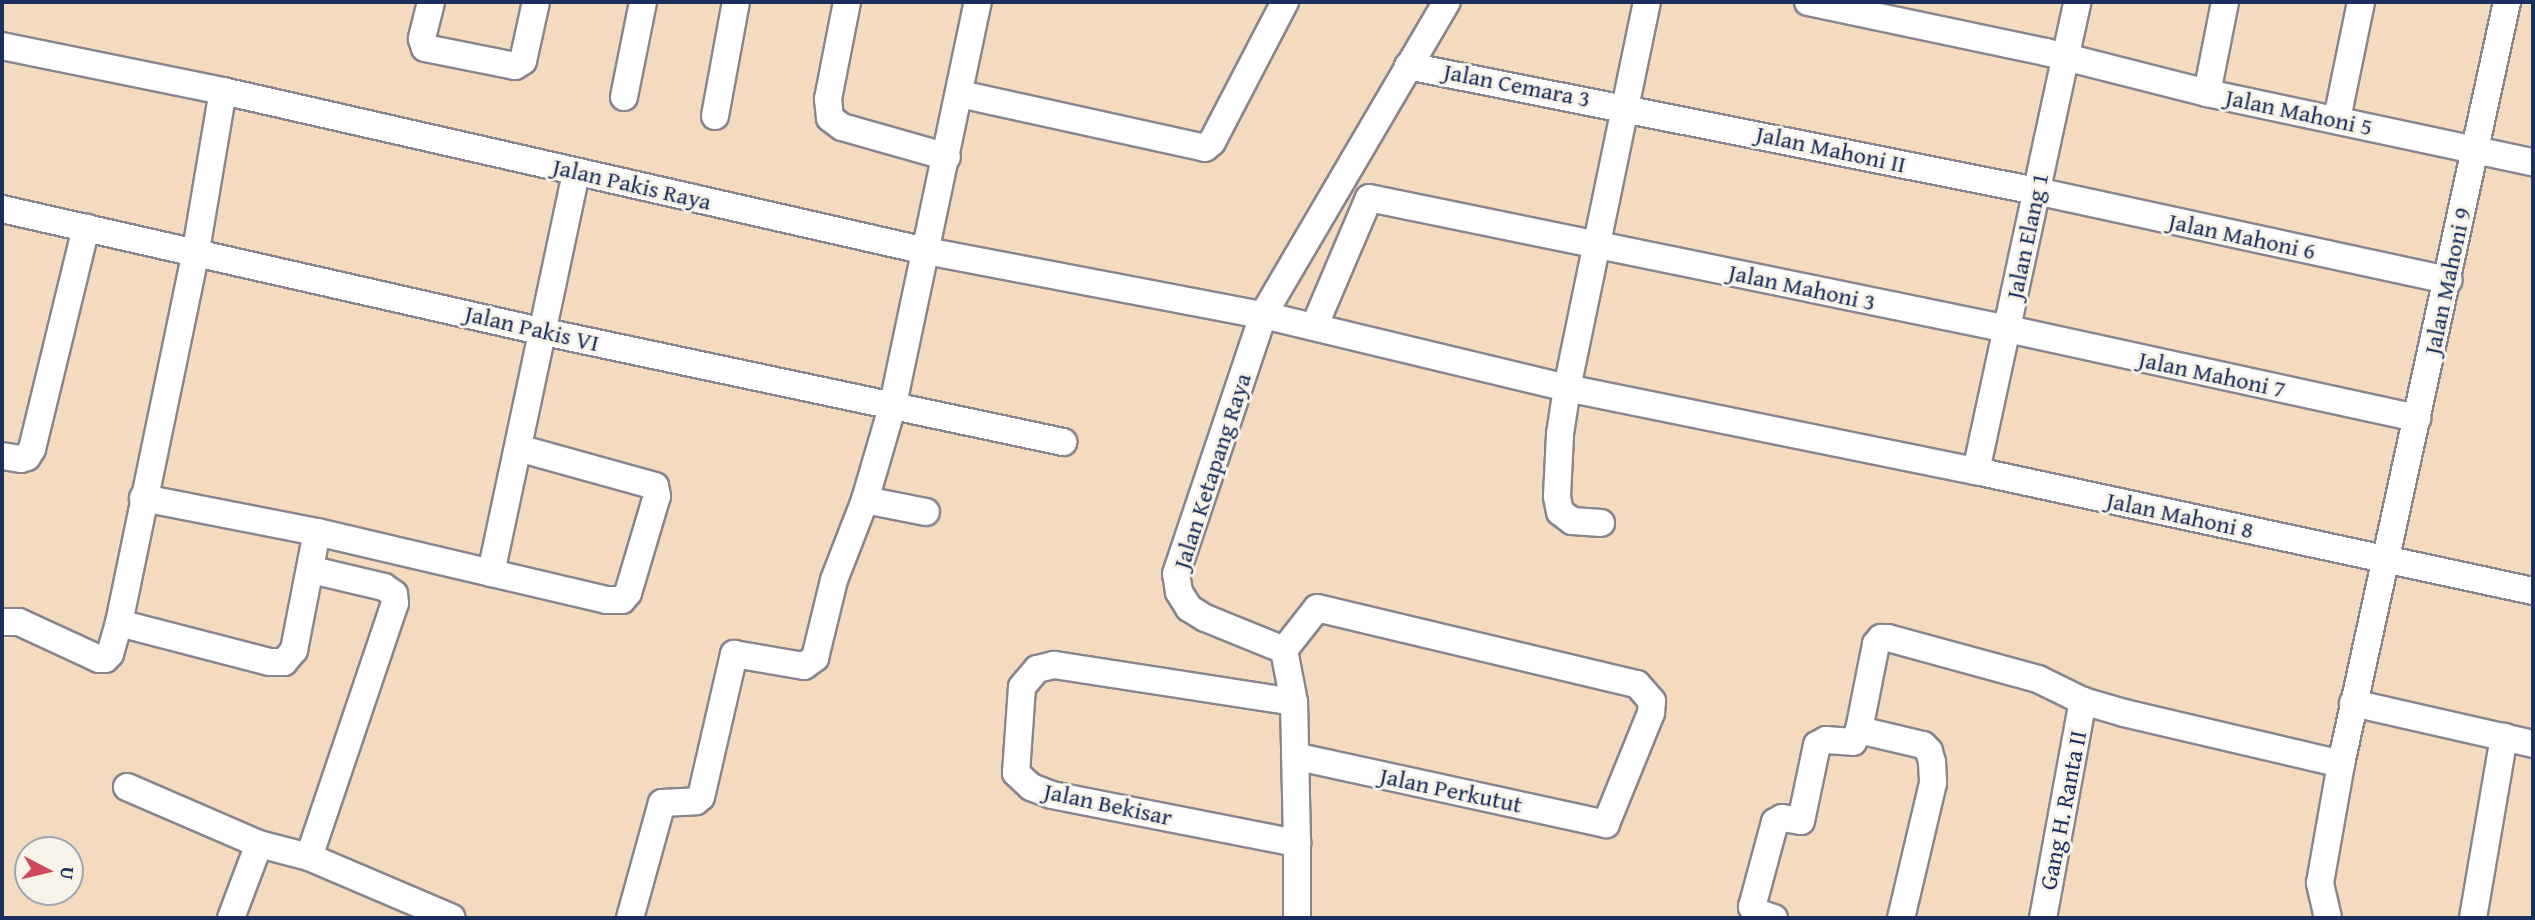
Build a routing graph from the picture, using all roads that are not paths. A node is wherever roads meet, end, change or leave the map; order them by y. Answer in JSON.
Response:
{"nodes":[{"id":1,"x":431,"y":2,"type":"edge"},
{"id":2,"x":536,"y":2,"type":"edge"},
{"id":3,"x":643,"y":2,"type":"edge"},
{"id":4,"x":736,"y":2,"type":"edge"},
{"id":5,"x":847,"y":2,"type":"edge"},
{"id":6,"x":978,"y":2,"type":"edge"},
{"id":7,"x":1285,"y":2,"type":"edge"},
{"id":8,"x":1447,"y":2,"type":"edge"},
{"id":9,"x":1647,"y":2,"type":"edge"},
{"id":10,"x":1808,"y":2,"type":"edge"},
{"id":11,"x":2077,"y":2,"type":"edge"},
{"id":12,"x":2225,"y":2,"type":"edge"},
{"id":13,"x":2361,"y":2,"type":"edge"},
{"id":14,"x":2507,"y":2,"type":"edge"},
{"id":15,"x":2,"y":46,"type":"edge"},
{"id":16,"x":2066,"y":57,"type":"junction"},
{"id":17,"x":1408,"y":66,"type":"junction"},
{"id":18,"x":223,"y":91,"type":"junction"},
{"id":19,"x":2207,"y":93,"type":"junction"},
{"id":20,"x":960,"y":94,"type":"junction"},
{"id":21,"x":624,"y":97,"type":"dead end"},
{"id":22,"x":1626,"y":107,"type":"junction"},
{"id":23,"x":715,"y":117,"type":"dead end"},
{"id":24,"x":2337,"y":119,"type":"junction"},
{"id":25,"x":2476,"y":148,"type":"junction"},
{"id":26,"x":947,"y":157,"type":"junction"},
{"id":27,"x":2533,"y":162,"type":"edge"},
{"id":28,"x":576,"y":172,"type":"junction"},
{"id":29,"x":2036,"y":191,"type":"junction"},
{"id":30,"x":2,"y":209,"type":"edge"},
{"id":31,"x":86,"y":227,"type":"junction"},
{"id":32,"x":1597,"y":245,"type":"junction"},
{"id":33,"x":196,"y":250,"type":"junction"},
{"id":34,"x":926,"y":251,"type":"junction"},
{"id":35,"x":2448,"y":280,"type":"junction"},
{"id":36,"x":1263,"y":315,"type":"junction"},
{"id":37,"x":1314,"y":327,"type":"junction"},
{"id":38,"x":2008,"y":329,"type":"junction"},
{"id":39,"x":540,"y":331,"type":"junction"},
{"id":40,"x":1567,"y":388,"type":"junction"},
{"id":41,"x":892,"y":404,"type":"junction"},
{"id":42,"x":2417,"y":418,"type":"junction"},
{"id":43,"x":1063,"y":442,"type":"dead end"},
{"id":44,"x":518,"y":448,"type":"junction"},
{"id":45,"x":2,"y":456,"type":"edge"},
{"id":46,"x":1976,"y":471,"type":"junction"},
{"id":47,"x":143,"y":498,"type":"junction"},
{"id":48,"x":865,"y":500,"type":"junction"},
{"id":49,"x":926,"y":512,"type":"dead end"},
{"id":50,"x":1601,"y":523,"type":"dead end"},
{"id":51,"x":317,"y":532,"type":"junction"},
{"id":52,"x":2384,"y":560,"type":"junction"},
{"id":53,"x":312,"y":570,"type":"junction"},
{"id":54,"x":491,"y":573,"type":"junction"},
{"id":55,"x":2533,"y":591,"type":"edge"},
{"id":56,"x":2,"y":622,"type":"edge"},
{"id":57,"x":119,"y":623,"type":"junction"},
{"id":58,"x":1283,"y":650,"type":"junction"},
{"id":59,"x":2083,"y":701,"type":"junction"},
{"id":60,"x":1294,"y":702,"type":"junction"},
{"id":61,"x":2354,"y":703,"type":"junction"},
{"id":62,"x":1859,"y":730,"type":"junction"},
{"id":63,"x":2504,"y":737,"type":"junction"},
{"id":64,"x":2533,"y":744,"type":"edge"},
{"id":65,"x":1295,"y":756,"type":"junction"},
{"id":66,"x":2341,"y":764,"type":"junction"},
{"id":67,"x":127,"y":787,"type":"dead end"},
{"id":68,"x":1297,"y":843,"type":"junction"},
{"id":69,"x":259,"y":844,"type":"junction"},
{"id":70,"x":309,"y":857,"type":"junction"},
{"id":71,"x":231,"y":918,"type":"edge"},
{"id":72,"x":447,"y":918,"type":"edge"},
{"id":73,"x":630,"y":918,"type":"edge"},
{"id":74,"x":1297,"y":918,"type":"edge"},
{"id":75,"x":1774,"y":918,"type":"edge"},
{"id":76,"x":1901,"y":918,"type":"edge"},
{"id":77,"x":2043,"y":918,"type":"edge"},
{"id":78,"x":2328,"y":918,"type":"edge"},
{"id":79,"x":2473,"y":918,"type":"edge"}],
"edges":[{"from":1,"to":2,"type":"street"},
{"from":3,"to":21,"type":"street"},
{"from":4,"to":23,"type":"street"},
{"from":5,"to":26,"type":"street"},
{"from":6,"to":20,"type":"street"},
{"from":7,"to":20,"type":"street"},
{"from":8,"to":17,"type":"street","name":"Jalan Ketapang Raya"},
{"from":9,"to":22,"type":"street"},
{"from":10,"to":16,"type":"street","name":"Jalan Mahoni 5"},
{"from":11,"to":16,"type":"street","name":"Jalan Elang 1"},
{"from":12,"to":19,"type":"street"},
{"from":13,"to":24,"type":"street"},
{"from":14,"to":25,"type":"street","name":"Jalan Mahoni 9"},
{"from":15,"to":18,"type":"street","name":"Jalan Pakis Raya"},
{"from":16,"to":19,"type":"street","name":"Jalan Mahoni 5"},
{"from":16,"to":29,"type":"street","name":"Jalan Elang 1"},
{"from":17,"to":22,"type":"street","name":"Jalan Cemara 3"},
{"from":17,"to":36,"type":"street","name":"Jalan Ketapang Raya"},
{"from":18,"to":28,"type":"street","name":"Jalan Pakis Raya"},
{"from":18,"to":33,"type":"street"},
{"from":19,"to":24,"type":"street","name":"Jalan Mahoni 5"},
{"from":20,"to":26,"type":"street"},
{"from":22,"to":29,"type":"street","name":"Jalan Mahoni II"},
{"from":22,"to":32,"type":"street"},
{"from":24,"to":25,"type":"street","name":"Jalan Mahoni 5"},
{"from":25,"to":27,"type":"street","name":"Jalan Mahoni 5"},
{"from":25,"to":35,"type":"street","name":"Jalan Mahoni 9"},
{"from":26,"to":34,"type":"street"},
{"from":28,"to":34,"type":"street","name":"Jalan Pakis Raya"},
{"from":28,"to":39,"type":"street"},
{"from":29,"to":35,"type":"street","name":"Jalan Mahoni 6"},
{"from":29,"to":38,"type":"street","name":"Jalan Elang 1"},
{"from":30,"to":31,"type":"street","name":"Jalan Pakis VI"},
{"from":31,"to":33,"type":"street","name":"Jalan Pakis VI"},
{"from":31,"to":45,"type":"street"},
{"from":32,"to":37,"type":"street","name":"Jalan Mahoni 3"},
{"from":32,"to":38,"type":"street","name":"Jalan Mahoni 3"},
{"from":32,"to":40,"type":"street"},
{"from":33,"to":39,"type":"street","name":"Jalan Pakis VI"},
{"from":33,"to":47,"type":"street"},
{"from":34,"to":36,"type":"street","name":"Jalan Pakis Raya"},
{"from":34,"to":41,"type":"street"},
{"from":35,"to":42,"type":"street","name":"Jalan Mahoni 9"},
{"from":36,"to":37,"type":"street","name":"Jalan Pakis Raya"},
{"from":36,"to":58,"type":"street","name":"Jalan Ketapang Raya"},
{"from":37,"to":40,"type":"street","name":"Jalan Pakis Raya"},
{"from":38,"to":42,"type":"street","name":"Jalan Mahoni 7"},
{"from":38,"to":46,"type":"street","name":"Jalan Elang 1"},
{"from":39,"to":41,"type":"street","name":"Jalan Pakis VI"},
{"from":39,"to":44,"type":"street"},
{"from":40,"to":46,"type":"street","name":"Jalan Mahoni 8"},
{"from":40,"to":50,"type":"street"},
{"from":41,"to":43,"type":"street","name":"Jalan Pakis VI"},
{"from":41,"to":48,"type":"street"},
{"from":42,"to":52,"type":"street","name":"Jalan Mahoni 9"},
{"from":44,"to":54,"type":"street"},
{"from":44,"to":54,"type":"street"},
{"from":46,"to":52,"type":"street","name":"Jalan Mahoni 8"},
{"from":47,"to":51,"type":"street"},
{"from":47,"to":57,"type":"street"},
{"from":48,"to":49,"type":"street"},
{"from":48,"to":73,"type":"street"},
{"from":51,"to":53,"type":"street"},
{"from":51,"to":54,"type":"street"},
{"from":52,"to":55,"type":"street","name":"Jalan Mahoni 8"},
{"from":52,"to":61,"type":"street","name":"Jalan Mahoni 9"},
{"from":53,"to":57,"type":"street"},
{"from":53,"to":70,"type":"street"},
{"from":56,"to":57,"type":"street"},
{"from":58,"to":60,"type":"street"},
{"from":58,"to":65,"type":"street","name":"Jalan Perkutut"},
{"from":59,"to":62,"type":"street"},
{"from":59,"to":66,"type":"street"},
{"from":59,"to":77,"type":"street","name":"Gang H. Ranta II"},
{"from":60,"to":65,"type":"street"},
{"from":60,"to":68,"type":"street","name":"Jalan Bekisar"},
{"from":61,"to":63,"type":"street"},
{"from":61,"to":66,"type":"street","name":"Jalan Mahoni 9"},
{"from":62,"to":75,"type":"street"},
{"from":62,"to":76,"type":"street"},
{"from":63,"to":64,"type":"street"},
{"from":63,"to":79,"type":"street"},
{"from":65,"to":68,"type":"street"},
{"from":66,"to":78,"type":"street","name":"Jalan Mahoni 9"},
{"from":67,"to":69,"type":"street"},
{"from":68,"to":74,"type":"street"},
{"from":69,"to":70,"type":"street"},
{"from":69,"to":71,"type":"street"},
{"from":70,"to":72,"type":"street"}]}
